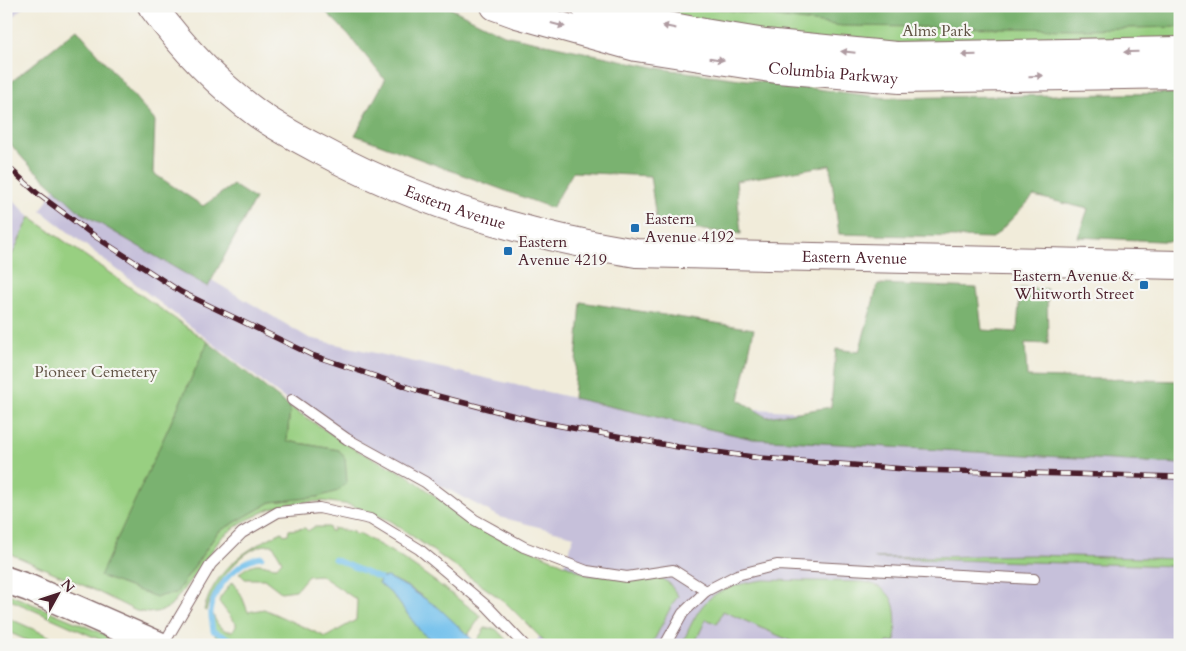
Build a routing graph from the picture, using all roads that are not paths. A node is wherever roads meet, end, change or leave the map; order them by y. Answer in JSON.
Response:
{"nodes":[{"id":1,"x":152,"y":6,"type":"edge"},
{"id":2,"x":495,"y":6,"type":"edge"},
{"id":3,"x":585,"y":6,"type":"edge"},
{"id":4,"x":1180,"y":51,"type":"edge"},
{"id":5,"x":1180,"y":74,"type":"edge"},
{"id":6,"x":1180,"y":265,"type":"edge"},
{"id":7,"x":292,"y":400,"type":"dead end"},
{"id":8,"x":1034,"y":579,"type":"dead end"},
{"id":9,"x":6,"y":580,"type":"edge"},
{"id":10,"x":706,"y":591,"type":"junction"},
{"id":11,"x":161,"y":645,"type":"edge"},
{"id":12,"x":524,"y":645,"type":"edge"},
{"id":13,"x":665,"y":645,"type":"edge"}],
"edges":[{"from":1,"to":6,"type":"main road","name":"Eastern Avenue"},
{"from":2,"to":5,"type":"main road","name":"Columbia Parkway","one_way":true},
{"from":4,"to":3,"type":"main road","name":"Columbia Parkway","one_way":true},
{"from":7,"to":10,"type":"lane"},
{"from":8,"to":10,"type":"lane"},
{"from":9,"to":11,"type":"street"},
{"from":10,"to":13,"type":"lane"},
{"from":11,"to":12,"type":"lane"}]}
